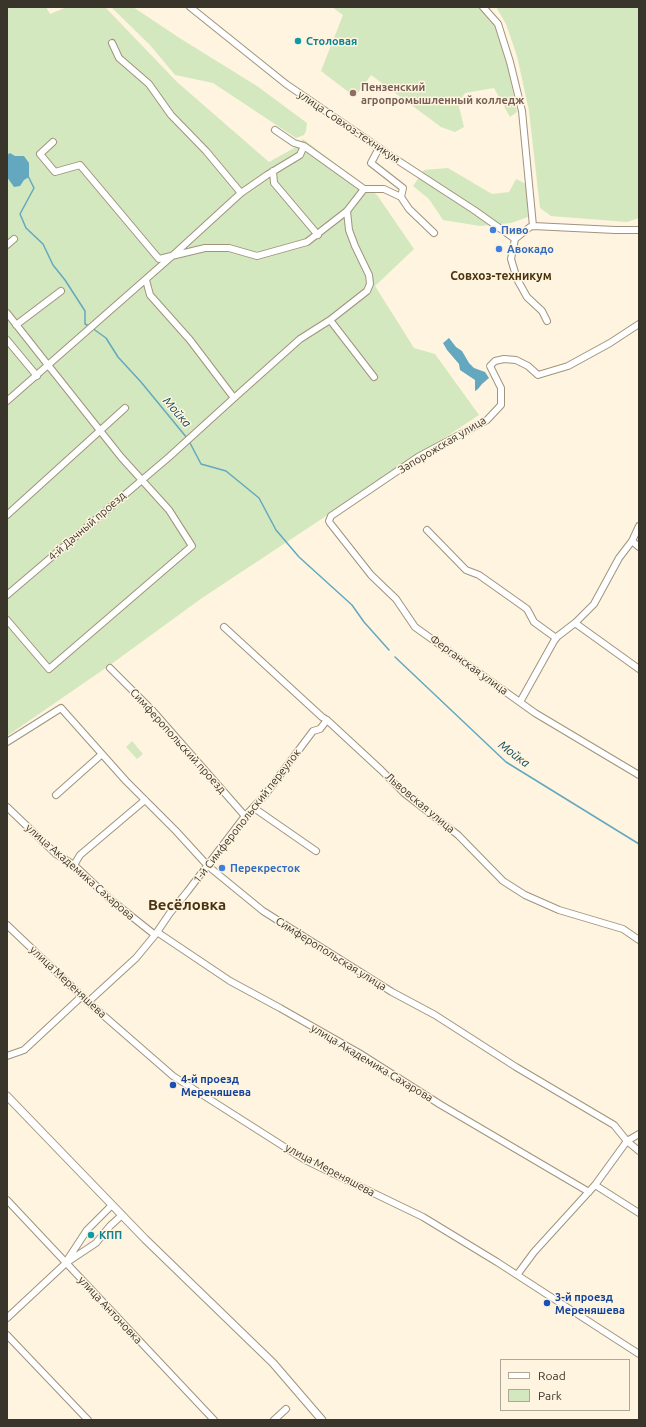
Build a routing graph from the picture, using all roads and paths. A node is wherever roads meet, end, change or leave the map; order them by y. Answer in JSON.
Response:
{"nodes":[{"id":1,"x":190,"y":7,"type":"edge"},
{"id":2,"x":483,"y":7,"type":"edge"},
{"id":3,"x":112,"y":44,"type":"dead end"},
{"id":4,"x":276,"y":130,"type":"dead end"},
{"id":5,"x":53,"y":142,"type":"dead end"},
{"id":6,"x":304,"y":146,"type":"junction"},
{"id":7,"x":379,"y":148,"type":"junction"},
{"id":8,"x":273,"y":171,"type":"junction"},
{"id":9,"x":364,"y":189,"type":"junction"},
{"id":10,"x":240,"y":193,"type":"junction"},
{"id":11,"x":401,"y":197,"type":"junction"},
{"id":12,"x":347,"y":211,"type":"junction"},
{"id":13,"x":533,"y":226,"type":"junction"},
{"id":14,"x":639,"y":230,"type":"edge"},
{"id":15,"x":434,"y":233,"type":"dead end"},
{"id":16,"x":318,"y":235,"type":"junction"},
{"id":17,"x":515,"y":238,"type":"junction"},
{"id":18,"x":14,"y":239,"type":"dead end"},
{"id":19,"x":7,"y":245,"type":"edge"},
{"id":20,"x":171,"y":257,"type":"junction"},
{"id":21,"x":146,"y":280,"type":"junction"},
{"id":22,"x":61,"y":291,"type":"dead end"},
{"id":23,"x":7,"y":313,"type":"edge"},
{"id":24,"x":330,"y":320,"type":"junction"},
{"id":25,"x":547,"y":321,"type":"dead end"},
{"id":26,"x":639,"y":324,"type":"edge"},
{"id":27,"x":16,"y":325,"type":"junction"},
{"id":28,"x":7,"y":340,"type":"edge"},
{"id":29,"x":48,"y":365,"type":"junction"},
{"id":30,"x":37,"y":376,"type":"junction"},
{"id":31,"x":374,"y":377,"type":"dead end"},
{"id":32,"x":234,"y":398,"type":"junction"},
{"id":33,"x":7,"y":401,"type":"edge"},
{"id":34,"x":125,"y":408,"type":"dead end"},
{"id":35,"x":99,"y":430,"type":"junction"},
{"id":36,"x":141,"y":480,"type":"junction"},
{"id":37,"x":7,"y":515,"type":"edge"},
{"id":38,"x":329,"y":520,"type":"joint"},
{"id":39,"x":639,"y":526,"type":"edge"},
{"id":40,"x":427,"y":530,"type":"dead end"},
{"id":41,"x":632,"y":541,"type":"junction"},
{"id":42,"x":639,"y":548,"type":"edge"},
{"id":43,"x":7,"y":595,"type":"edge"},
{"id":44,"x":7,"y":620,"type":"edge"},
{"id":45,"x":575,"y":623,"type":"junction"},
{"id":46,"x":224,"y":627,"type":"dead end"},
{"id":47,"x":556,"y":638,"type":"junction"},
{"id":48,"x":110,"y":668,"type":"dead end"},
{"id":49,"x":639,"y":669,"type":"edge"},
{"id":50,"x":520,"y":702,"type":"junction"},
{"id":51,"x":327,"y":720,"type":"junction"},
{"id":52,"x":7,"y":742,"type":"edge"},
{"id":53,"x":102,"y":754,"type":"junction"},
{"id":54,"x":639,"y":775,"type":"edge"},
{"id":55,"x":56,"y":795,"type":"dead end"},
{"id":56,"x":145,"y":800,"type":"junction"},
{"id":57,"x":7,"y":807,"type":"edge"},
{"id":58,"x":254,"y":808,"type":"junction"},
{"id":59,"x":245,"y":816,"type":"junction"},
{"id":60,"x":316,"y":851,"type":"dead end"},
{"id":61,"x":74,"y":865,"type":"junction"},
{"id":62,"x":208,"y":866,"type":"junction"},
{"id":63,"x":7,"y":925,"type":"edge"},
{"id":64,"x":156,"y":934,"type":"junction"},
{"id":65,"x":639,"y":940,"type":"edge"},
{"id":66,"x":82,"y":996,"type":"junction"},
{"id":67,"x":88,"y":1002,"type":"junction"},
{"id":68,"x":7,"y":1056,"type":"edge"},
{"id":69,"x":7,"y":1096,"type":"edge"},
{"id":70,"x":639,"y":1134,"type":"edge"},
{"id":71,"x":627,"y":1141,"type":"junction"},
{"id":72,"x":639,"y":1151,"type":"edge"},
{"id":73,"x":595,"y":1185,"type":"junction"},
{"id":74,"x":589,"y":1192,"type":"junction"},
{"id":75,"x":7,"y":1200,"type":"edge"},
{"id":76,"x":112,"y":1205,"type":"junction"},
{"id":77,"x":639,"y":1213,"type":"edge"},
{"id":78,"x":122,"y":1215,"type":"junction"},
{"id":79,"x":66,"y":1262,"type":"junction"},
{"id":80,"x":517,"y":1276,"type":"junction"},
{"id":81,"x":7,"y":1318,"type":"edge"},
{"id":82,"x":7,"y":1335,"type":"edge"},
{"id":83,"x":639,"y":1354,"type":"edge"},
{"id":84,"x":286,"y":1408,"type":"dead end"},
{"id":85,"x":88,"y":1420,"type":"edge"},
{"id":86,"x":214,"y":1420,"type":"edge"},
{"id":87,"x":274,"y":1420,"type":"edge"},
{"id":88,"x":322,"y":1420,"type":"edge"}],
"edges":[{"from":1,"to":7,"type":"street","name":"улица Совхоз-техникум"},
{"from":2,"to":13,"type":"street"},
{"from":3,"to":10,"type":"street"},
{"from":4,"to":6,"type":"street"},
{"from":5,"to":20,"type":"street"},
{"from":6,"to":8,"type":"street"},
{"from":6,"to":9,"type":"street"},
{"from":7,"to":11,"type":"street"},
{"from":7,"to":17,"type":"street","name":"улица Совхоз-техникум"},
{"from":8,"to":10,"type":"street"},
{"from":8,"to":16,"type":"street"},
{"from":9,"to":11,"type":"street"},
{"from":9,"to":12,"type":"street"},
{"from":10,"to":20,"type":"street"},
{"from":11,"to":15,"type":"street"},
{"from":12,"to":16,"type":"street"},
{"from":12,"to":24,"type":"street","name":"4-й Дачный проезд"},
{"from":13,"to":14,"type":"street"},
{"from":13,"to":17,"type":"street"},
{"from":16,"to":20,"type":"street"},
{"from":17,"to":25,"type":"street"},
{"from":18,"to":19,"type":"street"},
{"from":20,"to":21,"type":"street"},
{"from":21,"to":29,"type":"street"},
{"from":21,"to":32,"type":"street"},
{"from":22,"to":27,"type":"street"},
{"from":23,"to":27,"type":"street"},
{"from":24,"to":31,"type":"street"},
{"from":24,"to":32,"type":"street","name":"4-й Дачный проезд"},
{"from":26,"to":38,"type":"street","name":"Запорожская улица"},
{"from":27,"to":29,"type":"street"},
{"from":28,"to":30,"type":"street"},
{"from":29,"to":30,"type":"street"},
{"from":29,"to":35,"type":"street"},
{"from":30,"to":33,"type":"street"},
{"from":32,"to":36,"type":"street","name":"4-й Дачный проезд"},
{"from":34,"to":35,"type":"street"},
{"from":35,"to":36,"type":"street"},
{"from":35,"to":37,"type":"street"},
{"from":36,"to":43,"type":"street","name":"4-й Дачный проезд"},
{"from":36,"to":44,"type":"street"},
{"from":38,"to":50,"type":"street","name":"Ферганская улица"},
{"from":39,"to":41,"type":"street"},
{"from":40,"to":47,"type":"street"},
{"from":41,"to":42,"type":"street"},
{"from":41,"to":45,"type":"street"},
{"from":45,"to":47,"type":"street"},
{"from":45,"to":49,"type":"street"},
{"from":46,"to":51,"type":"street","name":"Львовская улица"},
{"from":47,"to":50,"type":"street"},
{"from":48,"to":59,"type":"street","name":"Симферопольский проезд"},
{"from":50,"to":54,"type":"street","name":"Ферганская улица"},
{"from":51,"to":58,"type":"street","name":"1-й Симферопольский переулок"},
{"from":51,"to":65,"type":"street","name":"Львовская улица"},
{"from":52,"to":53,"type":"street","name":"Симферопольская улица"},
{"from":53,"to":55,"type":"street"},
{"from":53,"to":56,"type":"street","name":"Симферопольская улица"},
{"from":56,"to":61,"type":"street"},
{"from":56,"to":62,"type":"street","name":"Симферопольская улица"},
{"from":57,"to":61,"type":"street","name":"улица Академика Сахарова"},
{"from":58,"to":59,"type":"street","name":"1-й Симферопольский переулок"},
{"from":58,"to":60,"type":"street"},
{"from":59,"to":62,"type":"street","name":"1-й Симферопольский переулок"},
{"from":61,"to":64,"type":"street","name":"улица Академика Сахарова"},
{"from":62,"to":64,"type":"street","name":"1-й Симферопольский переулок"},
{"from":62,"to":71,"type":"street","name":"Симферопольская улица"},
{"from":63,"to":66,"type":"street","name":"улица Мереняшева"},
{"from":64,"to":67,"type":"street","name":"1-й Симферопольский переулок"},
{"from":64,"to":74,"type":"street","name":"улица Академика Сахарова"},
{"from":66,"to":67,"type":"street","name":"улица Мереняшева"},
{"from":66,"to":68,"type":"street"},
{"from":67,"to":80,"type":"street","name":"улица Мереняшева"},
{"from":69,"to":76,"type":"street"},
{"from":70,"to":71,"type":"street"},
{"from":71,"to":72,"type":"street","name":"Симферопольская улица"},
{"from":71,"to":73,"type":"street"},
{"from":73,"to":74,"type":"street"},
{"from":73,"to":77,"type":"street"},
{"from":74,"to":80,"type":"street"},
{"from":75,"to":79,"type":"street","name":"улица Антоновка"},
{"from":76,"to":78,"type":"street"},
{"from":76,"to":79,"type":"street"},
{"from":78,"to":79,"type":"street"},
{"from":78,"to":88,"type":"street"},
{"from":79,"to":81,"type":"street"},
{"from":79,"to":86,"type":"street","name":"улица Антоновка"},
{"from":80,"to":83,"type":"street","name":"улица Мереняшева"},
{"from":82,"to":85,"type":"street"},
{"from":84,"to":87,"type":"street"}]}
